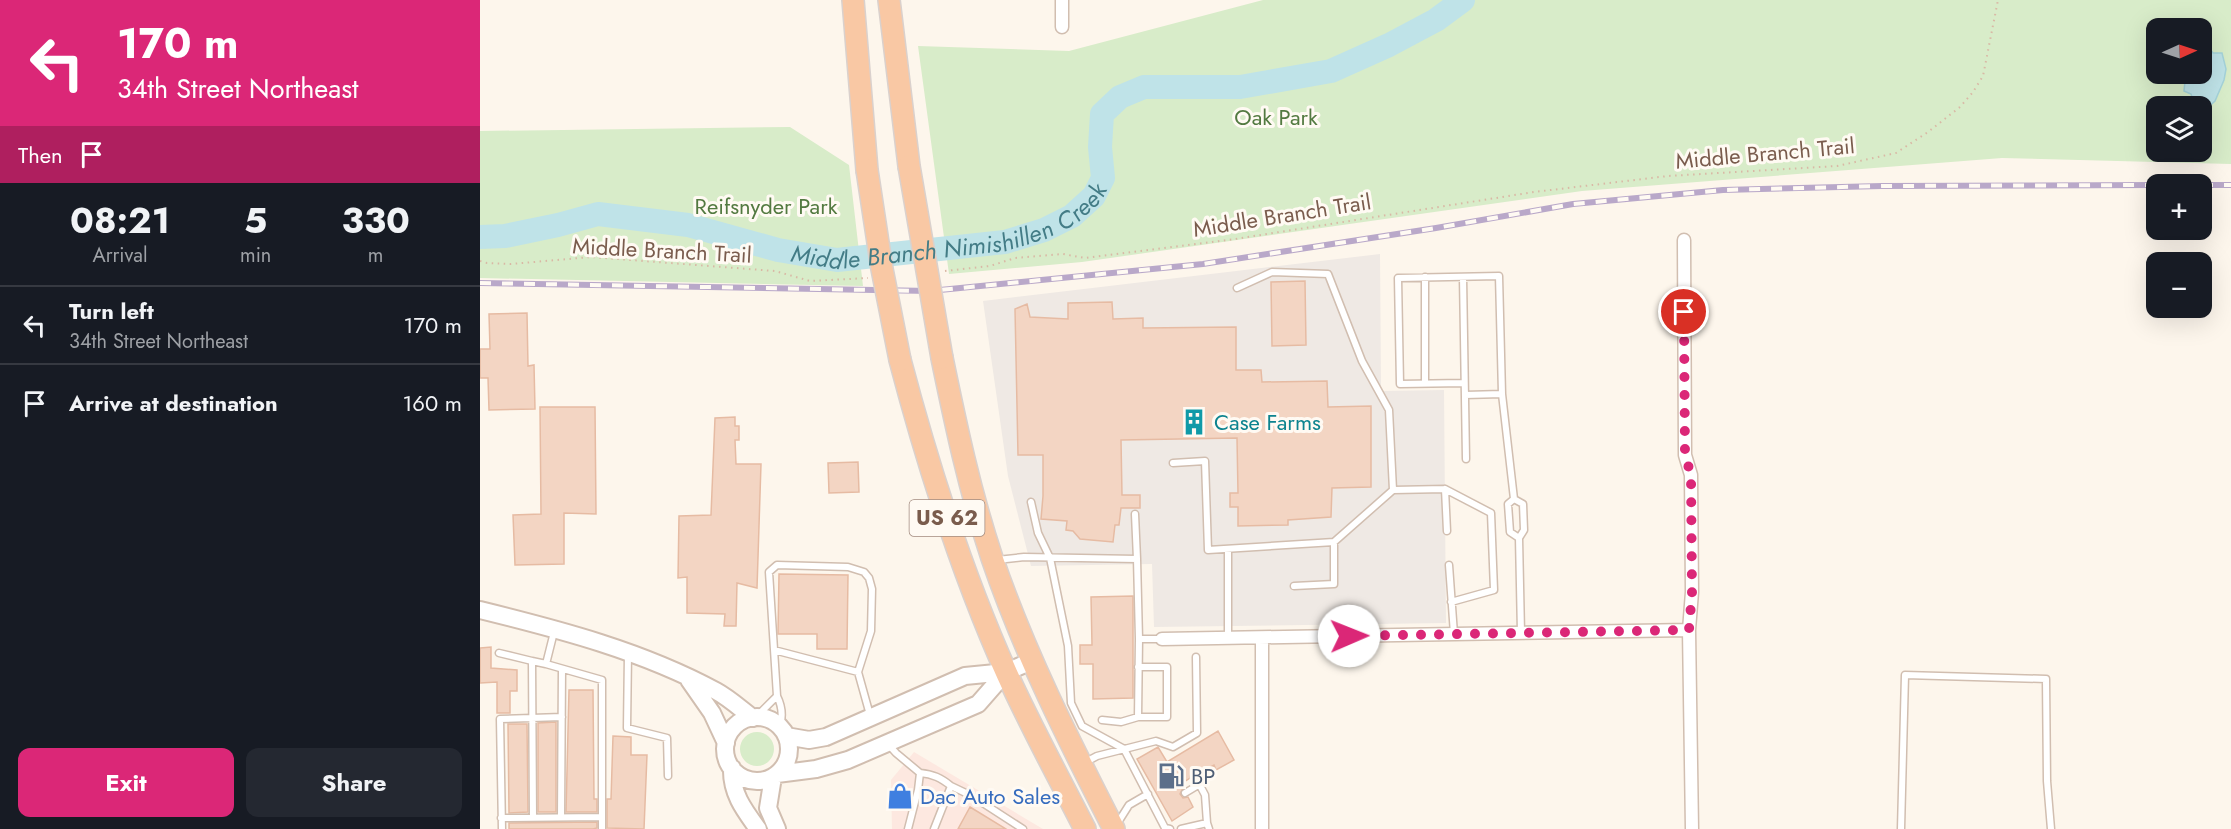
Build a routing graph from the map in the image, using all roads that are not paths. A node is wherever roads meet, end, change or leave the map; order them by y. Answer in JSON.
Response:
{"nodes":[{"id":1,"x":853,"y":0,"type":"edge"},
{"id":2,"x":889,"y":0,"type":"edge"},
{"id":3,"x":1062,"y":0,"type":"edge"},
{"id":4,"x":1062,"y":27,"type":"dead end"},
{"id":5,"x":1684,"y":240,"type":"dead end"},
{"id":6,"x":1425,"y":277,"type":"junction"},
{"id":7,"x":1463,"y":277,"type":"junction"},
{"id":8,"x":1237,"y":288,"type":"dead end"},
{"id":9,"x":1425,"y":383,"type":"junction"},
{"id":10,"x":1464,"y":383,"type":"junction"},
{"id":11,"x":1502,"y":394,"type":"junction"},
{"id":12,"x":1465,"y":395,"type":"junction"},
{"id":13,"x":1466,"y":459,"type":"dead end"},
{"id":14,"x":1173,"y":463,"type":"dead end"},
{"id":15,"x":1445,"y":489,"type":"junction"},
{"id":16,"x":1393,"y":490,"type":"junction"},
{"id":17,"x":1514,"y":499,"type":"junction"},
{"id":18,"x":1031,"y":502,"type":"dead end"},
{"id":19,"x":1135,"y":514,"type":"dead end"},
{"id":20,"x":1448,"y":531,"type":"dead end"},
{"id":21,"x":1519,"y":538,"type":"junction"},
{"id":22,"x":1334,"y":542,"type":"junction"},
{"id":23,"x":1228,"y":549,"type":"junction"},
{"id":24,"x":1050,"y":558,"type":"junction"},
{"id":25,"x":1137,"y":559,"type":"junction"},
{"id":26,"x":993,"y":561,"type":"junction"},
{"id":27,"x":1449,"y":565,"type":"dead end"},
{"id":28,"x":1294,"y":586,"type":"dead end"},
{"id":29,"x":1451,"y":602,"type":"junction"},
{"id":30,"x":480,"y":610,"type":"edge"},
{"id":31,"x":555,"y":628,"type":"junction"},
{"id":32,"x":1689,"y":630,"type":"junction"},
{"id":33,"x":1521,"y":633,"type":"junction"},
{"id":34,"x":1454,"y":634,"type":"junction"},
{"id":35,"x":1228,"y":638,"type":"junction"},
{"id":36,"x":1262,"y":638,"type":"junction"},
{"id":37,"x":1139,"y":639,"type":"junction"},
{"id":38,"x":1162,"y":639,"type":"joint"},
{"id":39,"x":774,"y":650,"type":"junction"},
{"id":40,"x":499,"y":652,"type":"dead end"},
{"id":41,"x":628,"y":652,"type":"junction"},
{"id":42,"x":1196,"y":657,"type":"dead end"},
{"id":43,"x":532,"y":661,"type":"junction"},
{"id":44,"x":1032,"y":661,"type":"junction"},
{"id":45,"x":546,"y":664,"type":"junction"},
{"id":46,"x":1138,"y":667,"type":"junction"},
{"id":47,"x":562,"y":669,"type":"junction"},
{"id":48,"x":858,"y":672,"type":"junction"},
{"id":49,"x":1006,"y":672,"type":"junction"},
{"id":50,"x":689,"y":679,"type":"junction"},
{"id":51,"x":777,"y":696,"type":"junction"},
{"id":52,"x":562,"y":717,"type":"junction"},
{"id":53,"x":755,"y":717,"type":"junction"},
{"id":54,"x":1138,"y":717,"type":"junction"},
{"id":55,"x":532,"y":718,"type":"junction"},
{"id":56,"x":871,"y":718,"type":"junction"},
{"id":57,"x":1102,"y":720,"type":"dead end"},
{"id":58,"x":783,"y":731,"type":"junction"},
{"id":59,"x":726,"y":743,"type":"junction"},
{"id":60,"x":888,"y":743,"type":"junction"},
{"id":61,"x":1179,"y":744,"type":"junction"},
{"id":62,"x":1124,"y":749,"type":"junction"},
{"id":63,"x":1183,"y":752,"type":"dead end"},
{"id":64,"x":1081,"y":765,"type":"junction"},
{"id":65,"x":732,"y":768,"type":"junction"},
{"id":66,"x":920,"y":773,"type":"junction"},
{"id":67,"x":668,"y":776,"type":"dead end"},
{"id":68,"x":775,"y":776,"type":"junction"},
{"id":69,"x":1195,"y":776,"type":"dead end"},
{"id":70,"x":1200,"y":784,"type":"junction"},
{"id":71,"x":951,"y":786,"type":"junction"},
{"id":72,"x":1185,"y":793,"type":"dead end"},
{"id":73,"x":1148,"y":794,"type":"junction"},
{"id":74,"x":1163,"y":805,"type":"dead end"},
{"id":75,"x":1156,"y":809,"type":"junction"},
{"id":76,"x":533,"y":817,"type":"junction"},
{"id":77,"x":561,"y":817,"type":"junction"},
{"id":78,"x":602,"y":817,"type":"junction"},
{"id":79,"x":501,"y":818,"type":"junction"},
{"id":80,"x":1208,"y":826,"type":"edge"},
{"id":81,"x":502,"y":829,"type":"edge"},
{"id":82,"x":602,"y":829,"type":"edge"},
{"id":83,"x":758,"y":829,"type":"edge"},
{"id":84,"x":777,"y":829,"type":"edge"},
{"id":85,"x":908,"y":829,"type":"edge"},
{"id":86,"x":934,"y":829,"type":"edge"},
{"id":87,"x":1023,"y":829,"type":"edge"},
{"id":88,"x":1085,"y":829,"type":"edge"},
{"id":89,"x":1114,"y":829,"type":"edge"},
{"id":90,"x":1170,"y":829,"type":"edge"},
{"id":91,"x":1181,"y":829,"type":"edge"},
{"id":92,"x":1262,"y":829,"type":"edge"},
{"id":93,"x":1692,"y":829,"type":"edge"},
{"id":94,"x":1901,"y":829,"type":"edge"},
{"id":95,"x":2051,"y":829,"type":"edge"}],
"edges":[{"from":1,"to":49,"type":"highway","number":"US 62","bridge":true},
{"from":2,"to":26,"type":"highway","number":"US 62","bridge":true},
{"from":3,"to":4,"type":"street"},
{"from":5,"to":32,"type":"street"},
{"from":6,"to":7,"type":"lane"},
{"from":6,"to":9,"type":"lane"},
{"from":6,"to":9,"type":"lane"},
{"from":7,"to":10,"type":"lane"},
{"from":7,"to":11,"type":"lane"},
{"from":8,"to":16,"type":"lane"},
{"from":9,"to":10,"type":"lane"},
{"from":10,"to":12,"type":"lane"},
{"from":11,"to":12,"type":"lane"},
{"from":11,"to":17,"type":"lane"},
{"from":12,"to":13,"type":"lane"},
{"from":14,"to":23,"type":"lane"},
{"from":15,"to":16,"type":"lane"},
{"from":15,"to":20,"type":"lane"},
{"from":15,"to":29,"type":"lane"},
{"from":16,"to":22,"type":"lane"},
{"from":17,"to":21,"type":"lane"},
{"from":17,"to":21,"type":"lane"},
{"from":18,"to":24,"type":"lane"},
{"from":19,"to":25,"type":"lane"},
{"from":21,"to":33,"type":"lane"},
{"from":22,"to":23,"type":"lane"},
{"from":22,"to":28,"type":"lane"},
{"from":23,"to":35,"type":"lane"},
{"from":24,"to":25,"type":"lane"},
{"from":24,"to":26,"type":"lane"},
{"from":24,"to":62,"type":"lane"},
{"from":25,"to":37,"type":"lane"},
{"from":26,"to":44,"type":"highway","number":"US 62"},
{"from":27,"to":29,"type":"lane"},
{"from":29,"to":34,"type":"lane"},
{"from":30,"to":31,"type":"street"},
{"from":31,"to":41,"type":"street"},
{"from":31,"to":45,"type":"lane"},
{"from":32,"to":33,"type":"street"},
{"from":32,"to":93,"type":"street"},
{"from":33,"to":34,"type":"street"},
{"from":34,"to":36,"type":"street"},
{"from":35,"to":36,"type":"street"},
{"from":35,"to":38,"type":"street"},
{"from":36,"to":92,"type":"street"},
{"from":37,"to":38,"type":"lane"},
{"from":37,"to":46,"type":"lane"},
{"from":39,"to":48,"type":"lane"},
{"from":39,"to":48,"type":"lane"},
{"from":39,"to":51,"type":"lane"},
{"from":40,"to":43,"type":"lane"},
{"from":41,"to":50,"type":"street"},
{"from":41,"to":67,"type":"lane"},
{"from":42,"to":61,"type":"lane"},
{"from":43,"to":45,"type":"lane"},
{"from":43,"to":55,"type":"lane"},
{"from":44,"to":49,"type":"street"},
{"from":44,"to":64,"type":"highway","number":"US 62"},
{"from":45,"to":47,"type":"lane"},
{"from":46,"to":54,"type":"lane"},
{"from":46,"to":54,"type":"lane"},
{"from":47,"to":52,"type":"lane"},
{"from":47,"to":78,"type":"lane"},
{"from":48,"to":56,"type":"lane"},
{"from":49,"to":56,"type":"street"},
{"from":49,"to":60,"type":"street"},
{"from":49,"to":88,"type":"highway","number":"US 62"},
{"from":50,"to":53,"type":"street"},
{"from":50,"to":59,"type":"street"},
{"from":51,"to":53,"type":"lane"},
{"from":51,"to":58,"type":"lane"},
{"from":52,"to":55,"type":"lane"},
{"from":52,"to":77,"type":"lane"},
{"from":53,"to":58,"type":"street"},
{"from":53,"to":59,"type":"street"},
{"from":54,"to":57,"type":"lane"},
{"from":55,"to":76,"type":"lane"},
{"from":55,"to":79,"type":"lane"},
{"from":56,"to":58,"type":"street"},
{"from":58,"to":68,"type":"street"},
{"from":59,"to":65,"type":"street"},
{"from":60,"to":66,"type":"lane"},
{"from":60,"to":68,"type":"street"},
{"from":61,"to":62,"type":"lane"},
{"from":61,"to":63,"type":"lane"},
{"from":62,"to":64,"type":"lane"},
{"from":62,"to":73,"type":"lane"},
{"from":64,"to":89,"type":"highway","number":"US 62"},
{"from":65,"to":68,"type":"street"},
{"from":65,"to":83,"type":"street"},
{"from":66,"to":71,"type":"lane"},
{"from":66,"to":85,"type":"lane"},
{"from":68,"to":84,"type":"street"},
{"from":69,"to":70,"type":"lane"},
{"from":70,"to":72,"type":"lane"},
{"from":70,"to":80,"type":"lane"},
{"from":71,"to":86,"type":"lane"},
{"from":71,"to":87,"type":"lane"},
{"from":73,"to":75,"type":"lane"},
{"from":73,"to":89,"type":"lane"},
{"from":74,"to":75,"type":"lane"},
{"from":75,"to":90,"type":"lane"},
{"from":76,"to":77,"type":"lane"},
{"from":76,"to":79,"type":"lane"},
{"from":77,"to":78,"type":"lane"},
{"from":78,"to":82,"type":"lane"},
{"from":79,"to":81,"type":"lane"},
{"from":80,"to":91,"type":"lane"},
{"from":94,"to":95,"type":"lane"}]}
